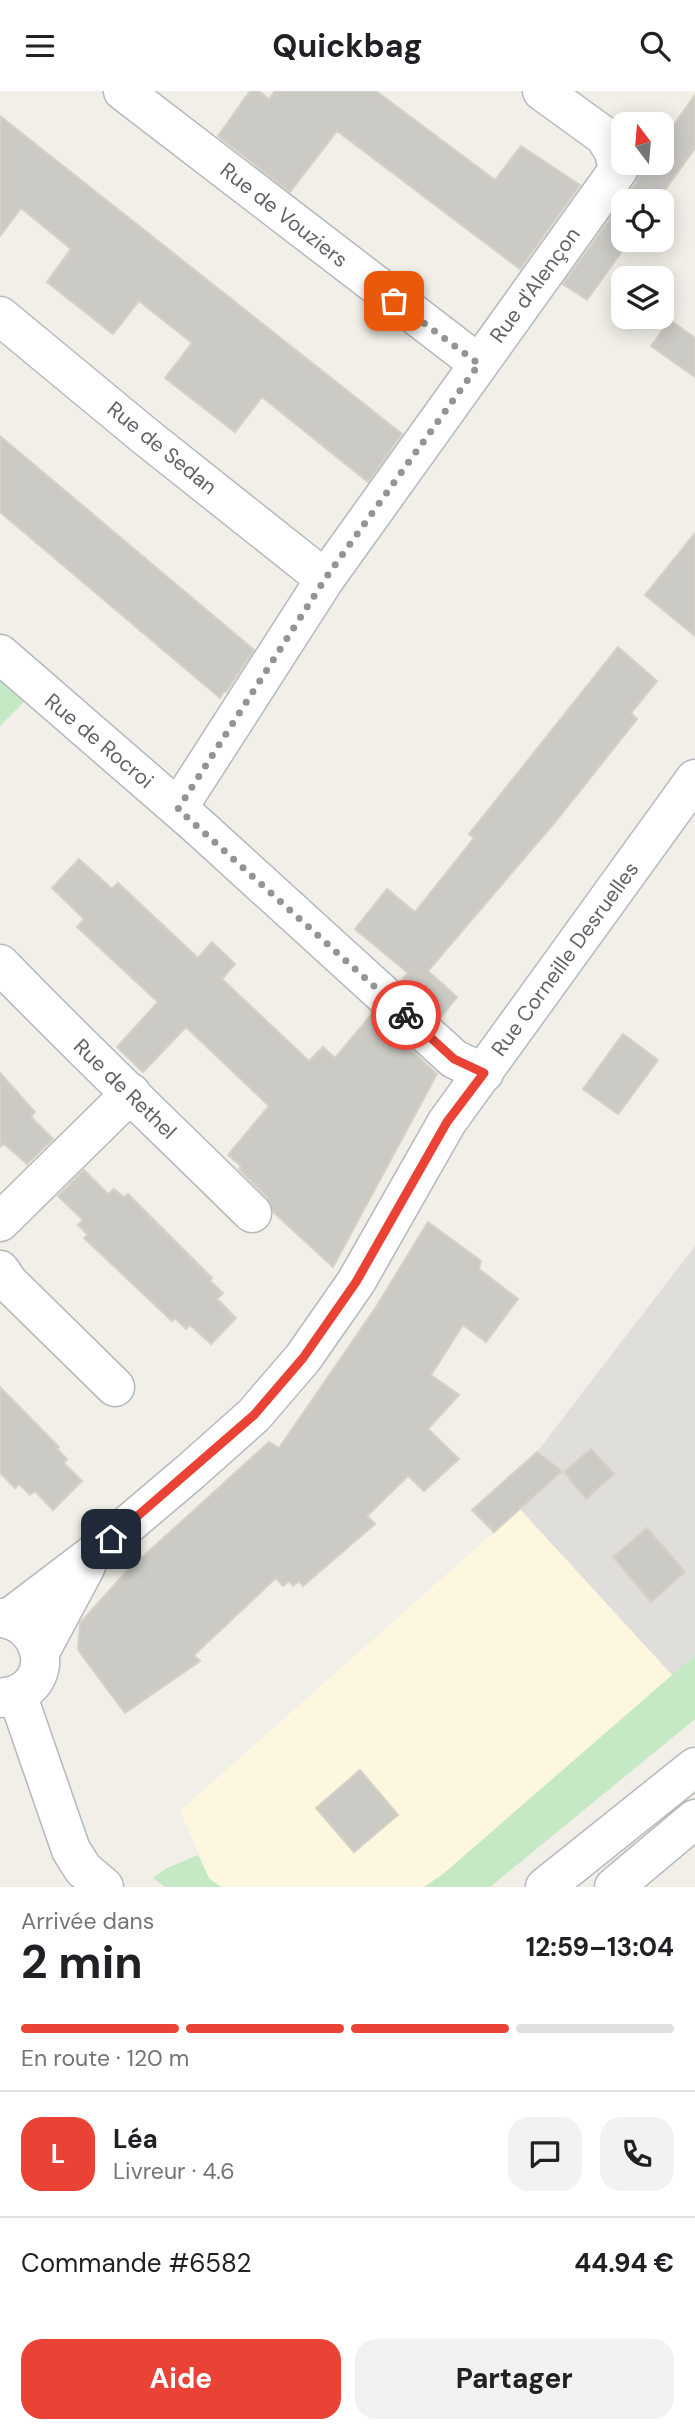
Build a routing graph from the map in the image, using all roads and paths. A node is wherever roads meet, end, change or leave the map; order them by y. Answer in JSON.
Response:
{"nodes":[{"id":1,"x":123,"y":91,"type":"edge"},
{"id":2,"x":542,"y":91,"type":"edge"},
{"id":3,"x":0,"y":316,"type":"edge"},
{"id":4,"x":479,"y":364,"type":"junction"},
{"id":5,"x":325,"y":579,"type":"junction"},
{"id":6,"x":0,"y":654,"type":"edge"},
{"id":7,"x":695,"y":779,"type":"edge"},
{"id":8,"x":178,"y":809,"type":"junction"},
{"id":9,"x":0,"y":964,"type":"edge"},
{"id":10,"x":484,"y":1073,"type":"junction"},
{"id":11,"x":131,"y":1093,"type":"junction"},
{"id":12,"x":252,"y":1213,"type":"dead end"},
{"id":13,"x":0,"y":1222,"type":"edge"},
{"id":14,"x":0,"y":1270,"type":"edge"},
{"id":15,"x":115,"y":1387,"type":"dead end"},
{"id":16,"x":92,"y":1555,"type":"junction"},
{"id":17,"x":4,"y":1618,"type":"edge"},
{"id":18,"x":40,"y":1652,"type":"junction"},
{"id":19,"x":8,"y":1696,"type":"edge"},
{"id":20,"x":695,"y":1766,"type":"edge"},
{"id":21,"x":695,"y":1819,"type":"edge"},
{"id":22,"x":104,"y":1887,"type":"edge"},
{"id":23,"x":545,"y":1887,"type":"edge"},
{"id":24,"x":614,"y":1887,"type":"edge"}],
"edges":[{"from":1,"to":4,"type":"street","name":"Rue de Vouziers"},
{"from":2,"to":4,"type":"street","name":"Rue d'Alençon"},
{"from":3,"to":5,"type":"street","name":"Rue de Sedan"},
{"from":4,"to":5,"type":"street","name":"Rue d'Alençon"},
{"from":5,"to":8,"type":"street","name":"Rue d'Alençon"},
{"from":6,"to":8,"type":"street","name":"Rue de Rocroi"},
{"from":7,"to":10,"type":"street","name":"Rue Corneille Desruelles"},
{"from":8,"to":10,"type":"street","name":"Rue de Rocroi"},
{"from":9,"to":11,"type":"street","name":"Rue de Rethel"},
{"from":10,"to":16,"type":"street","name":"Rue Corneille Desruelles"},
{"from":11,"to":12,"type":"street","name":"Rue de Rethel"},
{"from":11,"to":13,"type":"street"},
{"from":14,"to":15,"type":"street"},
{"from":16,"to":17,"type":"street","name":"Rue Corneille Desruelles"},
{"from":16,"to":18,"type":"street","name":"Rue Corneille Desruelles"},
{"from":17,"to":18,"type":"street"},
{"from":18,"to":19,"type":"street","name":"Rue Corneille Desruelles"},
{"from":19,"to":22,"type":"street"},
{"from":20,"to":23,"type":"street"},
{"from":21,"to":24,"type":"street"}]}
